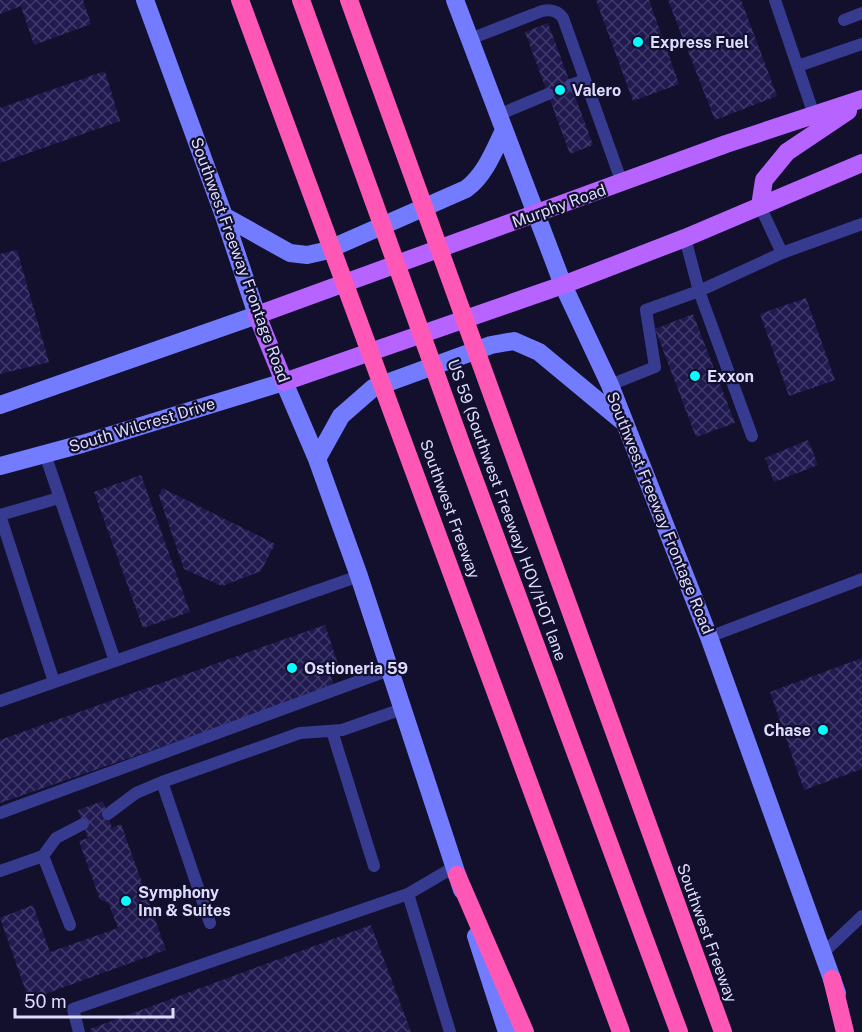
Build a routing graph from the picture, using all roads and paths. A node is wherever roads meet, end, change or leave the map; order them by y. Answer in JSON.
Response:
{"nodes":[{"id":1,"x":145,"y":0,"type":"edge"},
{"id":2,"x":240,"y":0,"type":"edge"},
{"id":3,"x":301,"y":0,"type":"edge"},
{"id":4,"x":350,"y":0,"type":"edge"},
{"id":5,"x":457,"y":0,"type":"edge"},
{"id":6,"x":775,"y":0,"type":"edge"},
{"id":7,"x":862,"y":13,"type":"edge"},
{"id":8,"x":844,"y":20,"type":"dead end"},
{"id":9,"x":470,"y":39,"type":"junction"},
{"id":10,"x":862,"y":44,"type":"edge"},
{"id":11,"x":798,"y":66,"type":"junction"},
{"id":12,"x":585,"y":80,"type":"junction"},
{"id":13,"x":571,"y":85,"type":"dead end"},
{"id":14,"x":548,"y":94,"type":"dead end"},
{"id":15,"x":862,"y":100,"type":"edge"},
{"id":16,"x":814,"y":116,"type":"junction"},
{"id":17,"x":501,"y":122,"type":"junction"},
{"id":18,"x":862,"y":163,"type":"edge"},
{"id":19,"x":622,"y":183,"type":"junction"},
{"id":20,"x":760,"y":206,"type":"junction"},
{"id":21,"x":537,"y":214,"type":"junction"},
{"id":22,"x":224,"y":216,"type":"junction"},
{"id":23,"x":862,"y":224,"type":"edge"},
{"id":24,"x":685,"y":238,"type":"junction"},
{"id":25,"x":782,"y":253,"type":"junction"},
{"id":26,"x":563,"y":285,"type":"junction"},
{"id":27,"x":699,"y":291,"type":"junction"},
{"id":28,"x":257,"y":315,"type":"junction"},
{"id":29,"x":284,"y":382,"type":"junction"},
{"id":30,"x":610,"y":386,"type":"junction"},
{"id":31,"x":0,"y":405,"type":"edge"},
{"id":32,"x":623,"y":421,"type":"junction"},
{"id":33,"x":752,"y":436,"type":"dead end"},
{"id":34,"x":45,"y":454,"type":"junction"},
{"id":35,"x":317,"y":459,"type":"junction"},
{"id":36,"x":0,"y":466,"type":"edge"},
{"id":37,"x":59,"y":498,"type":"junction"},
{"id":38,"x":0,"y":515,"type":"edge"},
{"id":39,"x":359,"y":576,"type":"junction"},
{"id":40,"x":862,"y":579,"type":"edge"},
{"id":41,"x":709,"y":637,"type":"junction"},
{"id":42,"x":115,"y":661,"type":"junction"},
{"id":43,"x":389,"y":670,"type":"junction"},
{"id":44,"x":54,"y":682,"type":"junction"},
{"id":45,"x":0,"y":701,"type":"edge"},
{"id":46,"x":402,"y":709,"type":"junction"},
{"id":47,"x":332,"y":731,"type":"junction"},
{"id":48,"x":162,"y":782,"type":"junction"},
{"id":49,"x":0,"y":813,"type":"edge"},
{"id":50,"x":108,"y":814,"type":"dead end"},
{"id":51,"x":83,"y":824,"type":"dead end"},
{"id":52,"x":43,"y":856,"type":"junction"},
{"id":53,"x":374,"y":866,"type":"dead end"},
{"id":54,"x":0,"y":871,"type":"edge"},
{"id":55,"x":456,"y":871,"type":"junction"},
{"id":56,"x":408,"y":894,"type":"junction"},
{"id":57,"x":862,"y":916,"type":"edge"},
{"id":58,"x":210,"y":923,"type":"dead end"},
{"id":59,"x":70,"y":925,"type":"dead end"},
{"id":60,"x":822,"y":954,"type":"junction"},
{"id":61,"x":832,"y":979,"type":"junction"},
{"id":62,"x":79,"y":1032,"type":"edge"},
{"id":63,"x":450,"y":1032,"type":"edge"},
{"id":64,"x":507,"y":1032,"type":"edge"},
{"id":65,"x":525,"y":1032,"type":"edge"},
{"id":66,"x":621,"y":1032,"type":"edge"},
{"id":67,"x":679,"y":1032,"type":"edge"},
{"id":68,"x":723,"y":1032,"type":"edge"},
{"id":69,"x":845,"y":1032,"type":"edge"},
{"id":70,"x":850,"y":1032,"type":"edge"}],
"edges":[{"from":1,"to":22,"type":"main road","name":"Southwest Freeway Frontage Road"},
{"from":2,"to":66,"type":"highway","name":"Southwest Freeway"},
{"from":3,"to":67,"type":"highway","name":"US 59 (Southwest Freeway) HOV/HOT lane"},
{"from":4,"to":68,"type":"highway","name":"Southwest Freeway"},
{"from":5,"to":9,"type":"main road","name":"Southwest Freeway Frontage Road"},
{"from":6,"to":11,"type":"lane"},
{"from":7,"to":8,"type":"lane"},
{"from":9,"to":12,"type":"lane"},
{"from":9,"to":17,"type":"main road","name":"Southwest Freeway Frontage Road"},
{"from":10,"to":11,"type":"lane"},
{"from":11,"to":16,"type":"lane"},
{"from":12,"to":13,"type":"lane"},
{"from":12,"to":19,"type":"lane"},
{"from":14,"to":17,"type":"lane"},
{"from":15,"to":16,"type":"main road","name":"Murphy Road"},
{"from":15,"to":20,"type":"main road"},
{"from":16,"to":19,"type":"main road","name":"Murphy Road"},
{"from":17,"to":21,"type":"main road","name":"Southwest Freeway Frontage Road"},
{"from":17,"to":22,"type":"main road"},
{"from":18,"to":20,"type":"main road"},
{"from":19,"to":21,"type":"main road","name":"Murphy Road"},
{"from":20,"to":24,"type":"main road"},
{"from":20,"to":25,"type":"lane"},
{"from":21,"to":26,"type":"main road","name":"Southwest Freeway Frontage Road"},
{"from":21,"to":28,"type":"main road","name":"Murphy Road"},
{"from":22,"to":28,"type":"main road","name":"Southwest Freeway Frontage Road"},
{"from":23,"to":25,"type":"lane"},
{"from":24,"to":26,"type":"main road"},
{"from":24,"to":27,"type":"lane"},
{"from":25,"to":27,"type":"lane"},
{"from":26,"to":29,"type":"main road"},
{"from":26,"to":30,"type":"main road","name":"Southwest Freeway Frontage Road"},
{"from":27,"to":30,"type":"lane"},
{"from":27,"to":33,"type":"lane"},
{"from":28,"to":29,"type":"main road","name":"Southwest Freeway Frontage Road"},
{"from":28,"to":31,"type":"main road"},
{"from":29,"to":34,"type":"main road","name":"South Wilcrest Drive"},
{"from":29,"to":35,"type":"main road","name":"Southwest Freeway Frontage Road"},
{"from":30,"to":32,"type":"main road","name":"Southwest Freeway Frontage Road"},
{"from":32,"to":35,"type":"main road"},
{"from":32,"to":41,"type":"main road","name":"Southwest Freeway Frontage Road"},
{"from":34,"to":36,"type":"main road","name":"South Wilcrest Drive"},
{"from":34,"to":37,"type":"lane"},
{"from":35,"to":39,"type":"main road","name":"Southwest Freeway Frontage Road"},
{"from":37,"to":38,"type":"lane"},
{"from":37,"to":42,"type":"lane"},
{"from":38,"to":44,"type":"lane"},
{"from":39,"to":42,"type":"lane"},
{"from":39,"to":43,"type":"main road","name":"Southwest Freeway Frontage Road"},
{"from":40,"to":41,"type":"lane"},
{"from":41,"to":60,"type":"main road","name":"Southwest Freeway Frontage Road"},
{"from":42,"to":44,"type":"lane"},
{"from":43,"to":46,"type":"main road","name":"Southwest Freeway Frontage Road"},
{"from":43,"to":49,"type":"lane"},
{"from":44,"to":45,"type":"lane"},
{"from":46,"to":47,"type":"lane"},
{"from":46,"to":55,"type":"main road","name":"Southwest Freeway Frontage Road"},
{"from":47,"to":48,"type":"lane"},
{"from":47,"to":53,"type":"lane"},
{"from":48,"to":50,"type":"lane"},
{"from":48,"to":58,"type":"lane"},
{"from":51,"to":52,"type":"lane"},
{"from":52,"to":54,"type":"lane"},
{"from":52,"to":59,"type":"lane"},
{"from":55,"to":56,"type":"lane"},
{"from":55,"to":64,"type":"main road","name":"Southwest Freeway Frontage Road"},
{"from":55,"to":65,"type":"highway"},
{"from":56,"to":62,"type":"lane"},
{"from":56,"to":63,"type":"lane"},
{"from":57,"to":60,"type":"lane"},
{"from":60,"to":61,"type":"main road","name":"Southwest Freeway Frontage Road"},
{"from":61,"to":69,"type":"highway"},
{"from":61,"to":70,"type":"main road","name":"Southwest Freeway Frontage Road"}]}
